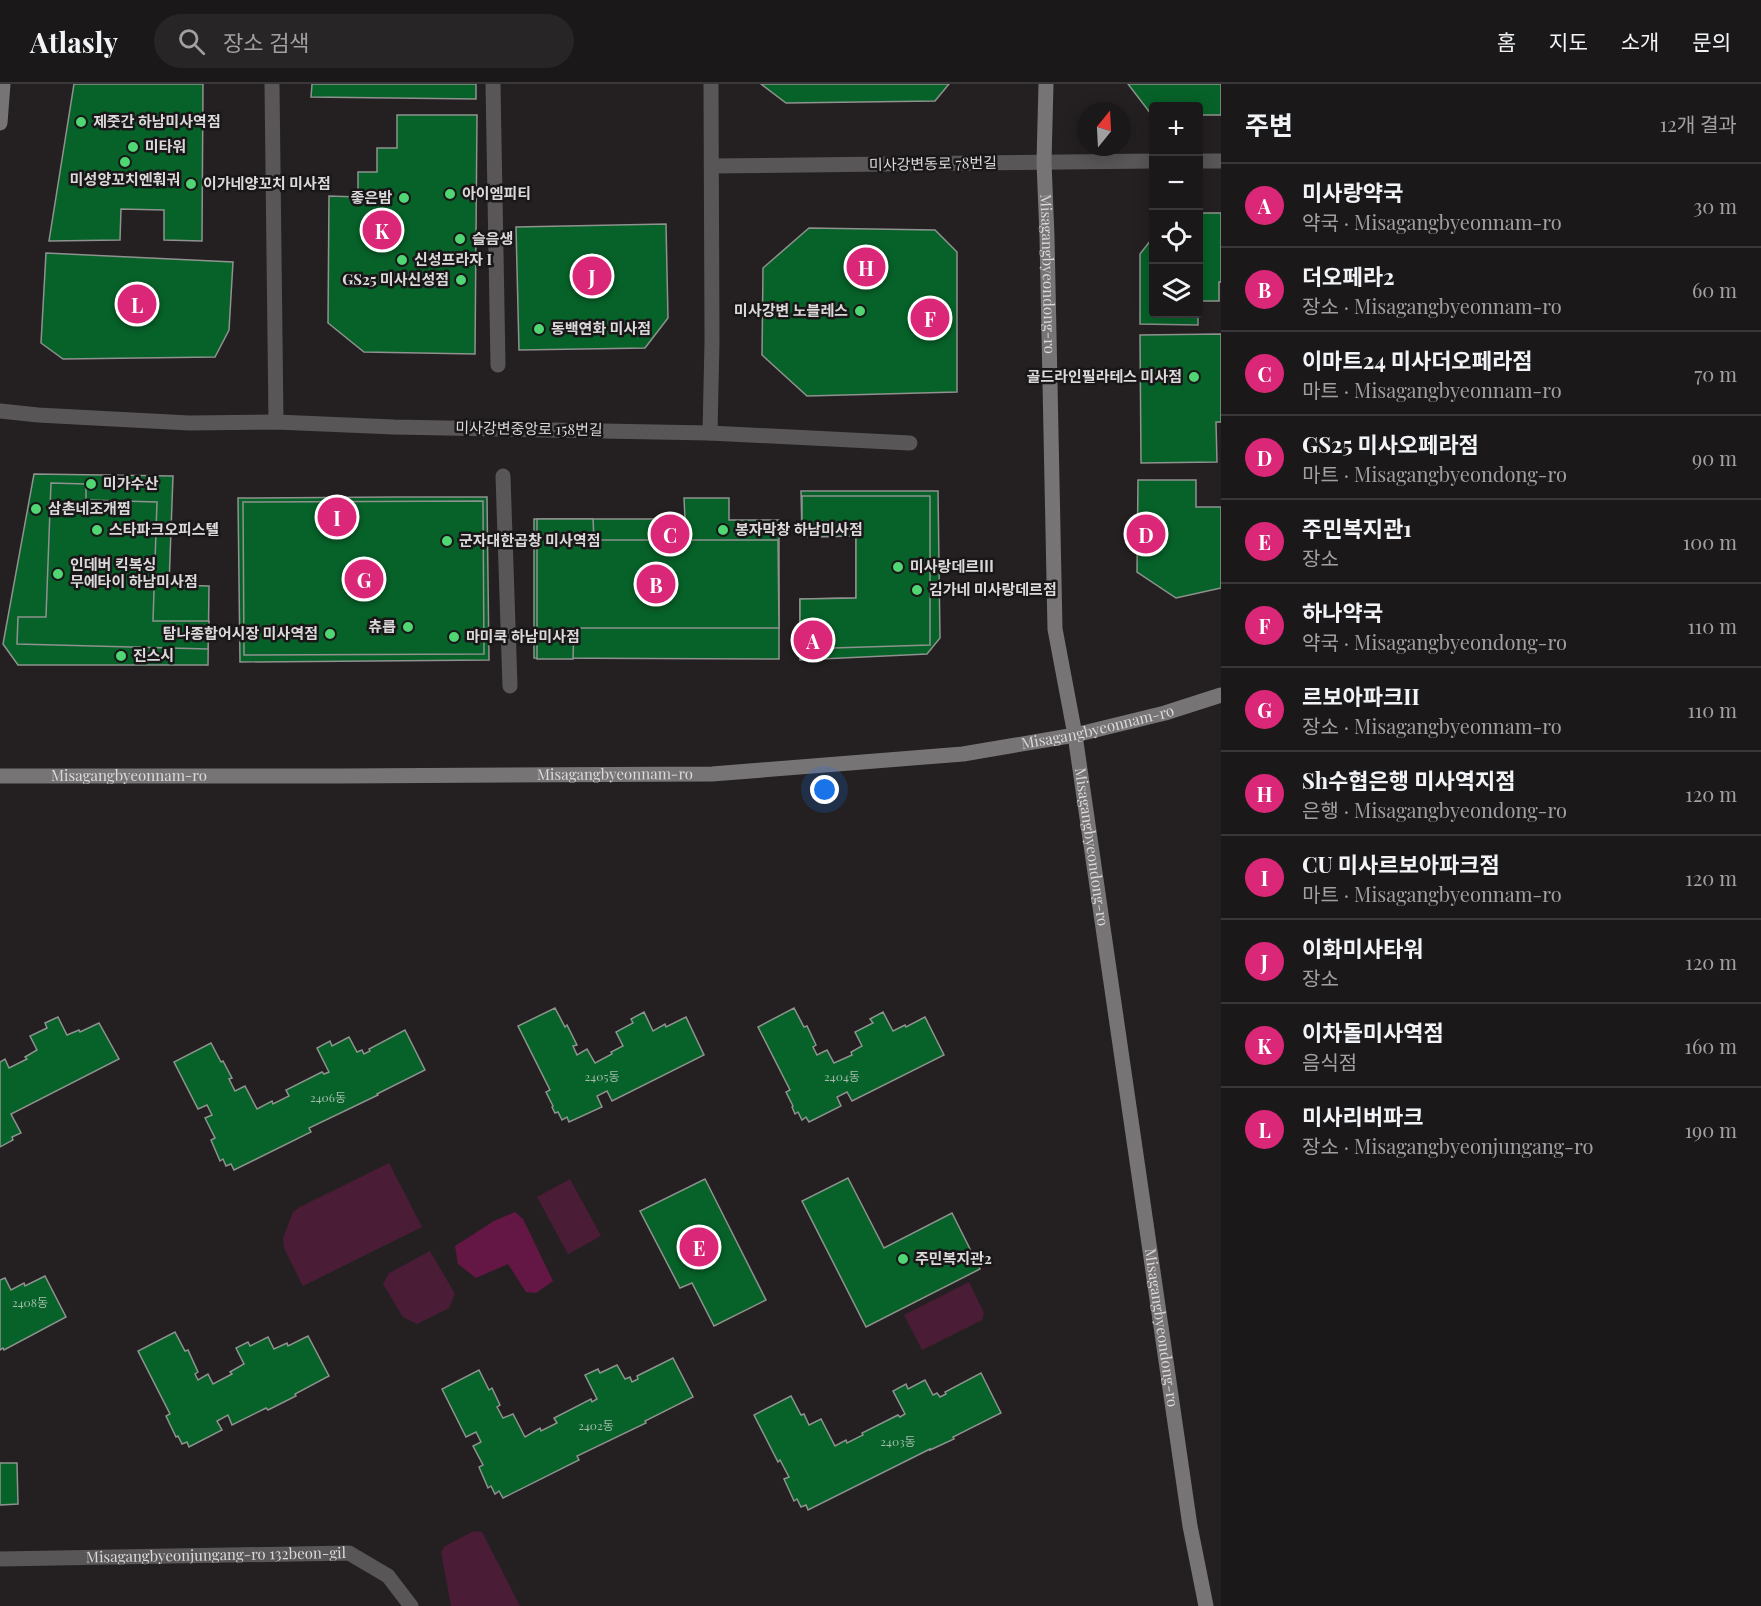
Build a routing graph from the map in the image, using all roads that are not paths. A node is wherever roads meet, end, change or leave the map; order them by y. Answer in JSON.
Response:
{"nodes":[{"id":1,"x":3,"y":84,"type":"edge"},
{"id":2,"x":272,"y":84,"type":"edge"},
{"id":3,"x":493,"y":84,"type":"edge"},
{"id":4,"x":711,"y":84,"type":"edge"},
{"id":5,"x":1046,"y":84,"type":"edge"},
{"id":6,"x":0,"y":123,"type":"edge"},
{"id":7,"x":1149,"y":161,"type":"edge"},
{"id":8,"x":1203,"y":161,"type":"edge"},
{"id":9,"x":1221,"y":161,"type":"edge"},
{"id":10,"x":1044,"y":162,"type":"junction"},
{"id":11,"x":712,"y":166,"type":"junction"},
{"id":12,"x":498,"y":365,"type":"dead end"},
{"id":13,"x":0,"y":411,"type":"edge"},
{"id":14,"x":276,"y":423,"type":"junction"},
{"id":15,"x":710,"y":433,"type":"junction"},
{"id":16,"x":910,"y":444,"type":"dead end"},
{"id":17,"x":503,"y":476,"type":"dead end"},
{"id":18,"x":510,"y":686,"type":"dead end"},
{"id":19,"x":1221,"y":695,"type":"edge"},
{"id":20,"x":1075,"y":735,"type":"junction"},
{"id":21,"x":0,"y":776,"type":"edge"},
{"id":22,"x":0,"y":1559,"type":"edge"},
{"id":23,"x":411,"y":1606,"type":"edge"},
{"id":24,"x":1206,"y":1606,"type":"edge"}],
"edges":[{"from":1,"to":6,"type":"main road"},
{"from":2,"to":14,"type":"street"},
{"from":3,"to":12,"type":"street"},
{"from":4,"to":11,"type":"street"},
{"from":5,"to":10,"type":"main road","name":"Misagangbyeondong-ro"},
{"from":7,"to":10,"type":"street","name":"미사강변동로 78번길"},
{"from":8,"to":9,"type":"street"},
{"from":10,"to":11,"type":"street","name":"미사강변동로 78번길"},
{"from":10,"to":20,"type":"main road","name":"Misagangbyeondong-ro"},
{"from":11,"to":15,"type":"street"},
{"from":13,"to":14,"type":"street","name":"미사강변중앙로 158번길"},
{"from":14,"to":15,"type":"street","name":"미사강변중앙로 158번길"},
{"from":15,"to":16,"type":"street","name":"미사강변중앙로 158번길"},
{"from":17,"to":18,"type":"street"},
{"from":19,"to":20,"type":"main road","name":"Misagangbyeonnam-ro"},
{"from":20,"to":21,"type":"main road","name":"Misagangbyeonnam-ro"},
{"from":20,"to":24,"type":"main road","name":"Misagangbyeondong-ro"},
{"from":22,"to":23,"type":"street","name":"Misagangbyeonjungang-ro 132beon-gil"}]}
